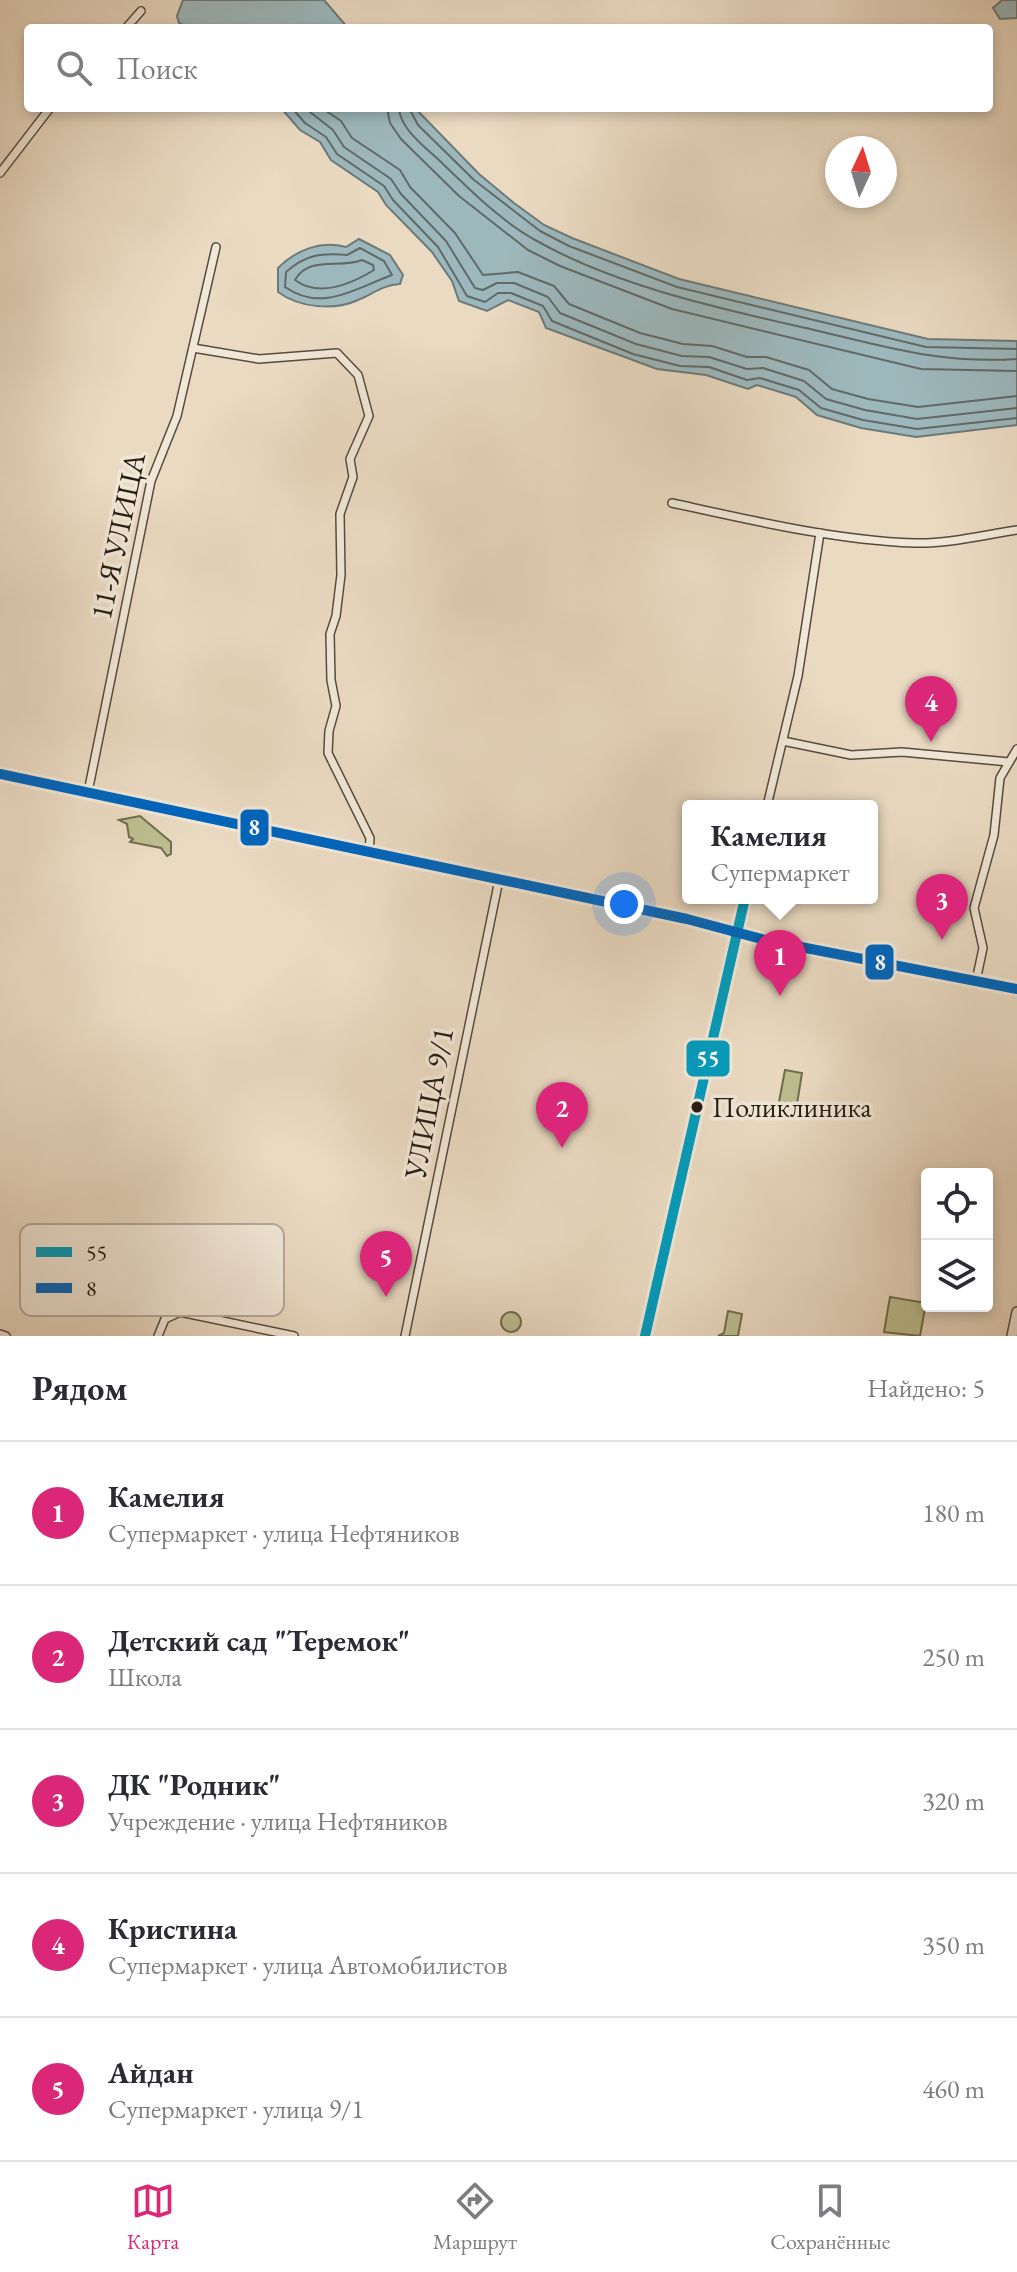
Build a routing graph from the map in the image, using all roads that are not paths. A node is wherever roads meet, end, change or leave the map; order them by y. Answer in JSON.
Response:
{"nodes":[{"id":1,"x":141,"y":11,"type":"dead end"},
{"id":2,"x":130,"y":24,"type":"edge"},
{"id":3,"x":46,"y":112,"type":"edge"},
{"id":4,"x":0,"y":173,"type":"edge"},
{"id":5,"x":216,"y":247,"type":"dead end"},
{"id":6,"x":193,"y":348,"type":"junction"},
{"id":7,"x":672,"y":503,"type":"dead end"},
{"id":8,"x":1017,"y":530,"type":"edge"},
{"id":9,"x":820,"y":533,"type":"junction"},
{"id":10,"x":783,"y":741,"type":"junction"},
{"id":11,"x":1017,"y":749,"type":"edge"},
{"id":12,"x":1009,"y":762,"type":"junction"},
{"id":13,"x":0,"y":774,"type":"edge"},
{"id":14,"x":88,"y":792,"type":"junction"},
{"id":15,"x":768,"y":800,"type":"edge"},
{"id":16,"x":369,"y":853,"type":"junction"},
{"id":17,"x":499,"y":880,"type":"junction"},
{"id":18,"x":744,"y":904,"type":"edge"},
{"id":19,"x":737,"y":933,"type":"junction"},
{"id":20,"x":976,"y":981,"type":"junction"},
{"id":21,"x":1017,"y":989,"type":"edge"},
{"id":22,"x":1017,"y":1312,"type":"edge"},
{"id":23,"x":168,"y":1316,"type":"edge"},
{"id":24,"x":203,"y":1316,"type":"edge"},
{"id":25,"x":0,"y":1334,"type":"edge"},
{"id":26,"x":6,"y":1336,"type":"edge"},
{"id":27,"x":158,"y":1336,"type":"edge"},
{"id":28,"x":294,"y":1336,"type":"edge"},
{"id":29,"x":405,"y":1336,"type":"edge"},
{"id":30,"x":648,"y":1336,"type":"edge"},
{"id":31,"x":1012,"y":1336,"type":"edge"}],
"edges":[{"from":1,"to":2,"type":"street"},
{"from":3,"to":4,"type":"street"},
{"from":5,"to":6,"type":"street","name":"11-Я УЛИЦА"},
{"from":6,"to":14,"type":"street","name":"11-Я УЛИЦА"},
{"from":6,"to":16,"type":"street"},
{"from":7,"to":9,"type":"street"},
{"from":8,"to":9,"type":"street"},
{"from":9,"to":10,"type":"street"},
{"from":10,"to":12,"type":"street"},
{"from":10,"to":15,"type":"street"},
{"from":11,"to":12,"type":"street"},
{"from":12,"to":20,"type":"street"},
{"from":13,"to":14,"type":"street"},
{"from":14,"to":16,"type":"street"},
{"from":16,"to":17,"type":"street"},
{"from":17,"to":19,"type":"street"},
{"from":17,"to":29,"type":"street","name":"УЛИЦА 9/1"},
{"from":18,"to":19,"type":"street"},
{"from":19,"to":20,"type":"street"},
{"from":19,"to":30,"type":"street"},
{"from":20,"to":21,"type":"street"},
{"from":22,"to":31,"type":"street"},
{"from":23,"to":27,"type":"street"},
{"from":24,"to":28,"type":"street"},
{"from":25,"to":26,"type":"street"}]}
